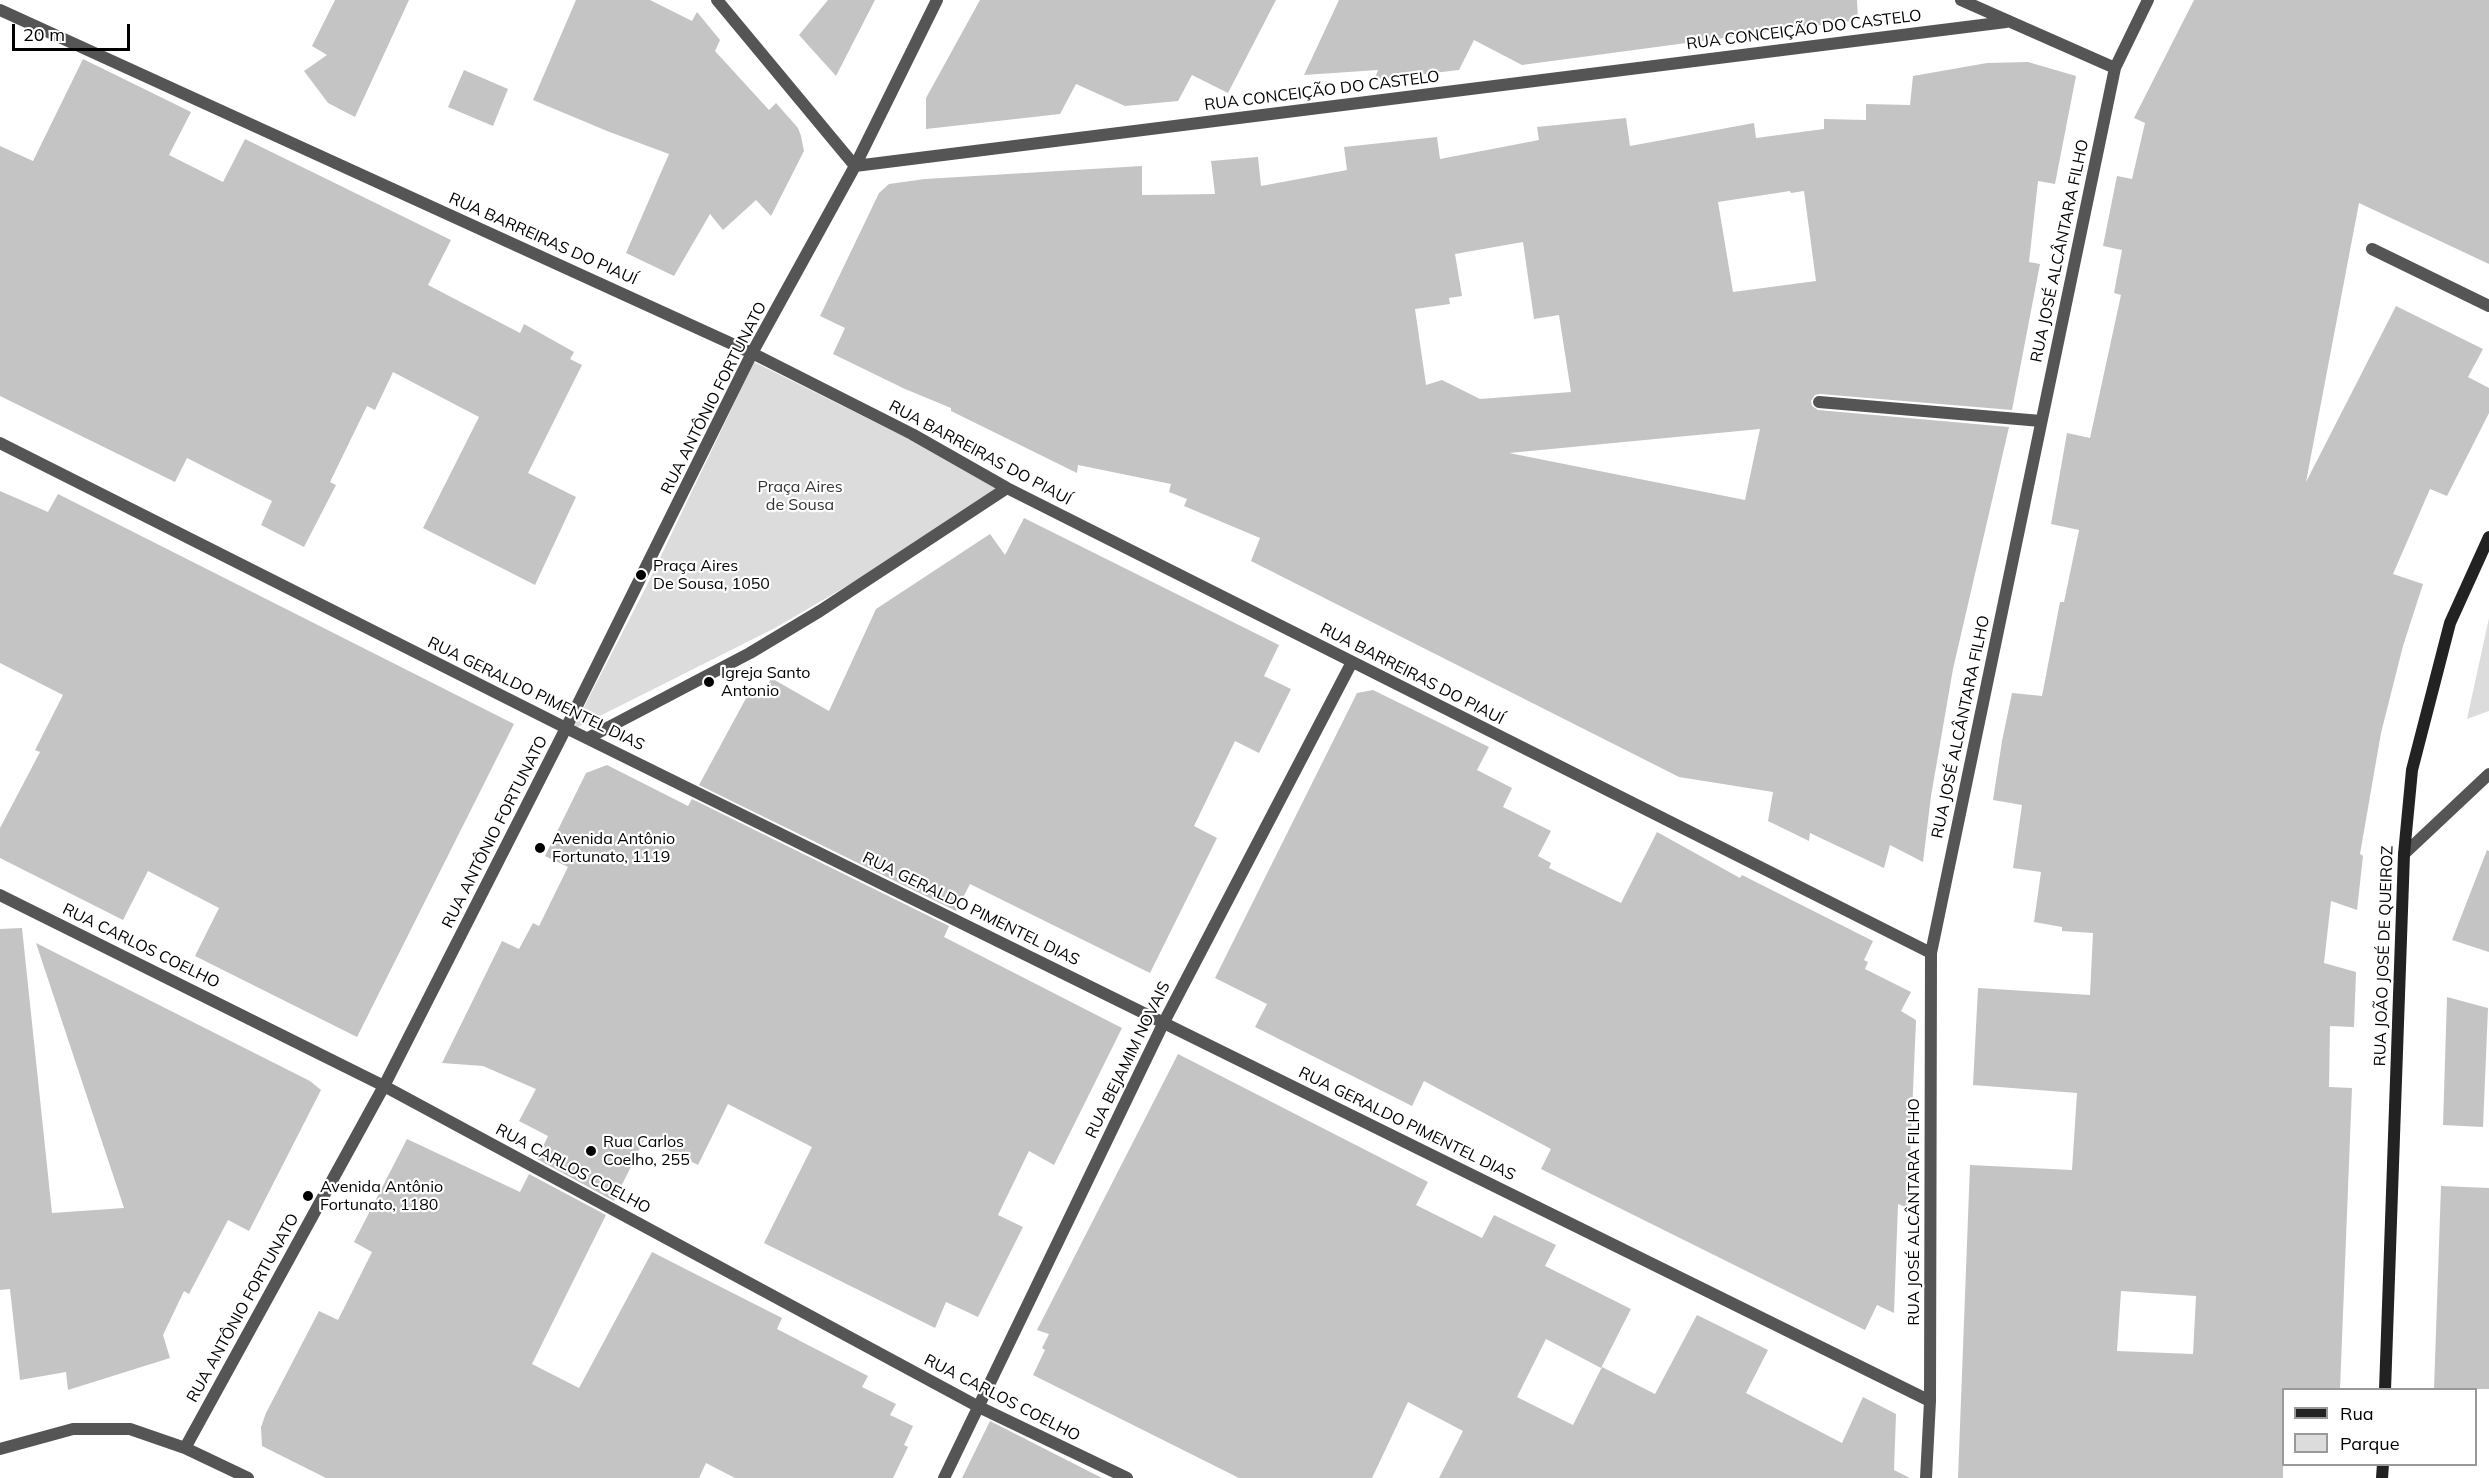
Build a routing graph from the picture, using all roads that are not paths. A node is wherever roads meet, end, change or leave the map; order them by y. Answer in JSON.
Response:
{"nodes":[{"id":1,"x":717,"y":0,"type":"edge"},
{"id":2,"x":938,"y":0,"type":"edge"},
{"id":3,"x":1961,"y":0,"type":"edge"},
{"id":4,"x":2148,"y":0,"type":"edge"},
{"id":5,"x":0,"y":10,"type":"edge"},
{"id":6,"x":2006,"y":22,"type":"junction"},
{"id":7,"x":2115,"y":68,"type":"junction"},
{"id":8,"x":855,"y":166,"type":"junction"},
{"id":9,"x":2372,"y":249,"type":"dead end"},
{"id":10,"x":2489,"y":306,"type":"edge"},
{"id":11,"x":752,"y":353,"type":"junction"},
{"id":12,"x":1820,"y":402,"type":"dead end"},
{"id":13,"x":2042,"y":421,"type":"junction"},
{"id":14,"x":0,"y":443,"type":"edge"},
{"id":15,"x":1007,"y":488,"type":"junction"},
{"id":16,"x":2489,"y":537,"type":"edge"},
{"id":17,"x":1352,"y":662,"type":"junction"},
{"id":18,"x":567,"y":728,"type":"junction"},
{"id":19,"x":588,"y":738,"type":"junction"},
{"id":20,"x":2489,"y":774,"type":"edge"},
{"id":21,"x":2404,"y":854,"type":"junction"},
{"id":22,"x":0,"y":895,"type":"edge"},
{"id":23,"x":1931,"y":952,"type":"junction"},
{"id":24,"x":1164,"y":1022,"type":"junction"},
{"id":25,"x":384,"y":1086,"type":"junction"},
{"id":26,"x":2385,"y":1388,"type":"edge"},
{"id":27,"x":1930,"y":1401,"type":"junction"},
{"id":28,"x":979,"y":1407,"type":"junction"},
{"id":29,"x":185,"y":1448,"type":"junction"},
{"id":30,"x":0,"y":1449,"type":"edge"},
{"id":31,"x":248,"y":1478,"type":"edge"},
{"id":32,"x":944,"y":1478,"type":"edge"},
{"id":33,"x":1128,"y":1478,"type":"edge"},
{"id":34,"x":1926,"y":1478,"type":"edge"}],
"edges":[{"from":1,"to":8,"type":"street"},
{"from":2,"to":8,"type":"street","name":"RUA ANTÔNIO FORTUNATO"},
{"from":3,"to":6,"type":"street"},
{"from":4,"to":7,"type":"street","name":"RUA JOSÉ ALCÂNTARA FILHO"},
{"from":5,"to":11,"type":"street","name":"RUA BARREIRAS DO PIAUÍ"},
{"from":6,"to":7,"type":"street"},
{"from":6,"to":8,"type":"street","name":"RUA CONCEIÇÃO DO CASTELO"},
{"from":7,"to":13,"type":"street","name":"RUA JOSÉ ALCÂNTARA FILHO"},
{"from":8,"to":11,"type":"street","name":"RUA ANTÔNIO FORTUNATO"},
{"from":9,"to":10,"type":"street"},
{"from":11,"to":15,"type":"street","name":"RUA BARREIRAS DO PIAUÍ"},
{"from":11,"to":18,"type":"street","name":"RUA ANTÔNIO FORTUNATO"},
{"from":12,"to":13,"type":"street"},
{"from":13,"to":23,"type":"street","name":"RUA JOSÉ ALCÂNTARA FILHO"},
{"from":14,"to":18,"type":"street","name":"RUA GERALDO PIMENTEL DIAS"},
{"from":15,"to":17,"type":"street","name":"RUA BARREIRAS DO PIAUÍ"},
{"from":15,"to":19,"type":"street"},
{"from":16,"to":21,"type":"street","name":"RUA JOÃO JOSÉ DE QUEIROZ"},
{"from":17,"to":23,"type":"street","name":"RUA BARREIRAS DO PIAUÍ"},
{"from":17,"to":24,"type":"street","name":"RUA BEJAMIM NOVAIS"},
{"from":18,"to":19,"type":"street","name":"RUA GERALDO PIMENTEL DIAS"},
{"from":18,"to":25,"type":"street","name":"RUA ANTÔNIO FORTUNATO"},
{"from":19,"to":24,"type":"street","name":"RUA GERALDO PIMENTEL DIAS"},
{"from":20,"to":21,"type":"street"},
{"from":21,"to":26,"type":"street","name":"RUA JOÃO JOSÉ DE QUEIROZ"},
{"from":22,"to":25,"type":"street","name":"RUA CARLOS COELHO"},
{"from":23,"to":27,"type":"street","name":"RUA JOSÉ ALCÂNTARA FILHO"},
{"from":24,"to":27,"type":"street","name":"RUA GERALDO PIMENTEL DIAS"},
{"from":24,"to":28,"type":"street","name":"RUA BEJAMIM NOVAIS"},
{"from":25,"to":28,"type":"street","name":"RUA CARLOS COELHO"},
{"from":25,"to":29,"type":"street","name":"RUA ANTÔNIO FORTUNATO"},
{"from":27,"to":34,"type":"street","name":"RUA JOSÉ ALCÂNTARA FILHO"},
{"from":28,"to":32,"type":"street","name":"RUA BEJAMIM NOVAIS"},
{"from":28,"to":33,"type":"street","name":"RUA CARLOS COELHO"},
{"from":29,"to":30,"type":"street"},
{"from":29,"to":31,"type":"street"}]}
